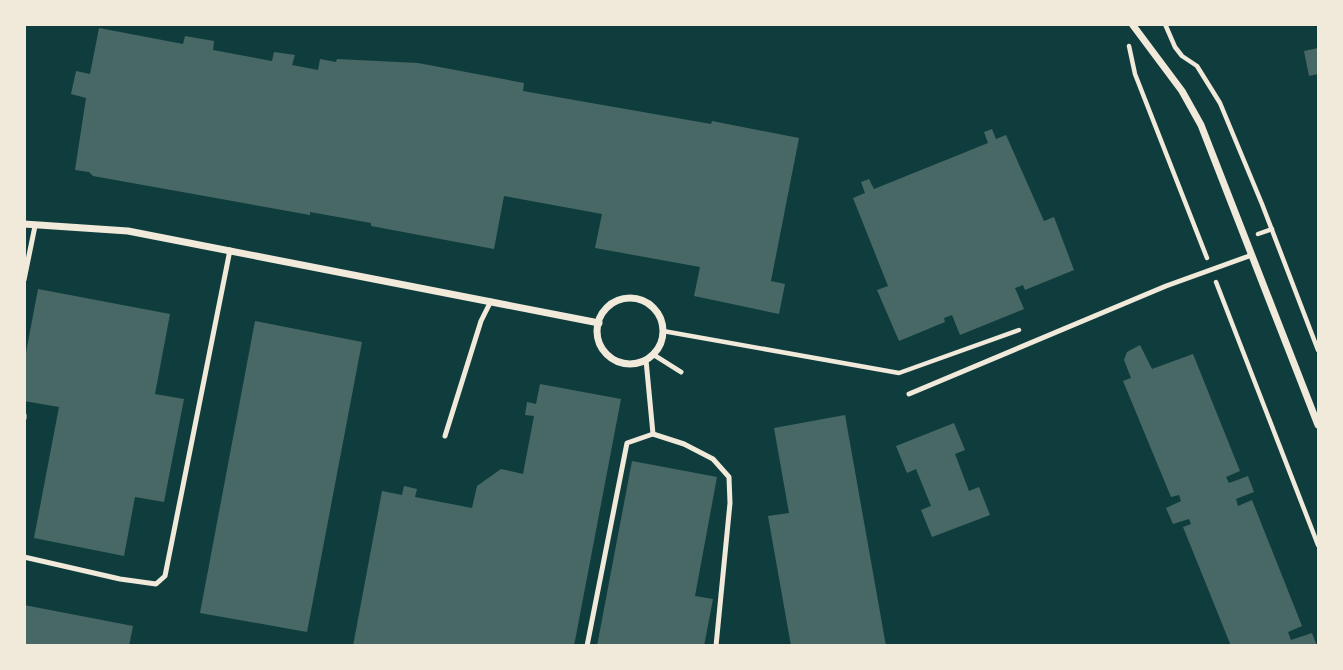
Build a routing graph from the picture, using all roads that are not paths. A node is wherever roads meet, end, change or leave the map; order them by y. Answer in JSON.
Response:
{"nodes":[{"id":1,"x":1132,"y":24,"type":"edge"},
{"id":2,"x":24,"y":224,"type":"edge"},
{"id":3,"x":35,"y":226,"type":"junction"},
{"id":4,"x":230,"y":250,"type":"junction"},
{"id":5,"x":1252,"y":255,"type":"junction"},
{"id":6,"x":24,"y":279,"type":"edge"},
{"id":7,"x":491,"y":301,"type":"junction"},
{"id":8,"x":599,"y":323,"type":"junction"},
{"id":9,"x":650,"y":357,"type":"junction"},
{"id":10,"x":681,"y":372,"type":"dead end"},
{"id":11,"x":909,"y":394,"type":"dead end"},
{"id":12,"x":1318,"y":425,"type":"edge"},
{"id":13,"x":653,"y":434,"type":"junction"},
{"id":14,"x":445,"y":436,"type":"dead end"},
{"id":15,"x":24,"y":557,"type":"edge"},
{"id":16,"x":587,"y":646,"type":"edge"},
{"id":17,"x":716,"y":646,"type":"edge"}],
"edges":[{"from":1,"to":5,"type":"street"},
{"from":2,"to":3,"type":"street"},
{"from":3,"to":4,"type":"street"},
{"from":3,"to":6,"type":"lane"},
{"from":4,"to":7,"type":"street"},
{"from":4,"to":15,"type":"lane"},
{"from":5,"to":11,"type":"lane"},
{"from":5,"to":12,"type":"street"},
{"from":7,"to":8,"type":"street"},
{"from":7,"to":14,"type":"lane"},
{"from":8,"to":9,"type":"street"},
{"from":8,"to":9,"type":"street"},
{"from":9,"to":10,"type":"lane"},
{"from":9,"to":13,"type":"lane"},
{"from":13,"to":16,"type":"lane"},
{"from":13,"to":17,"type":"lane"}]}
